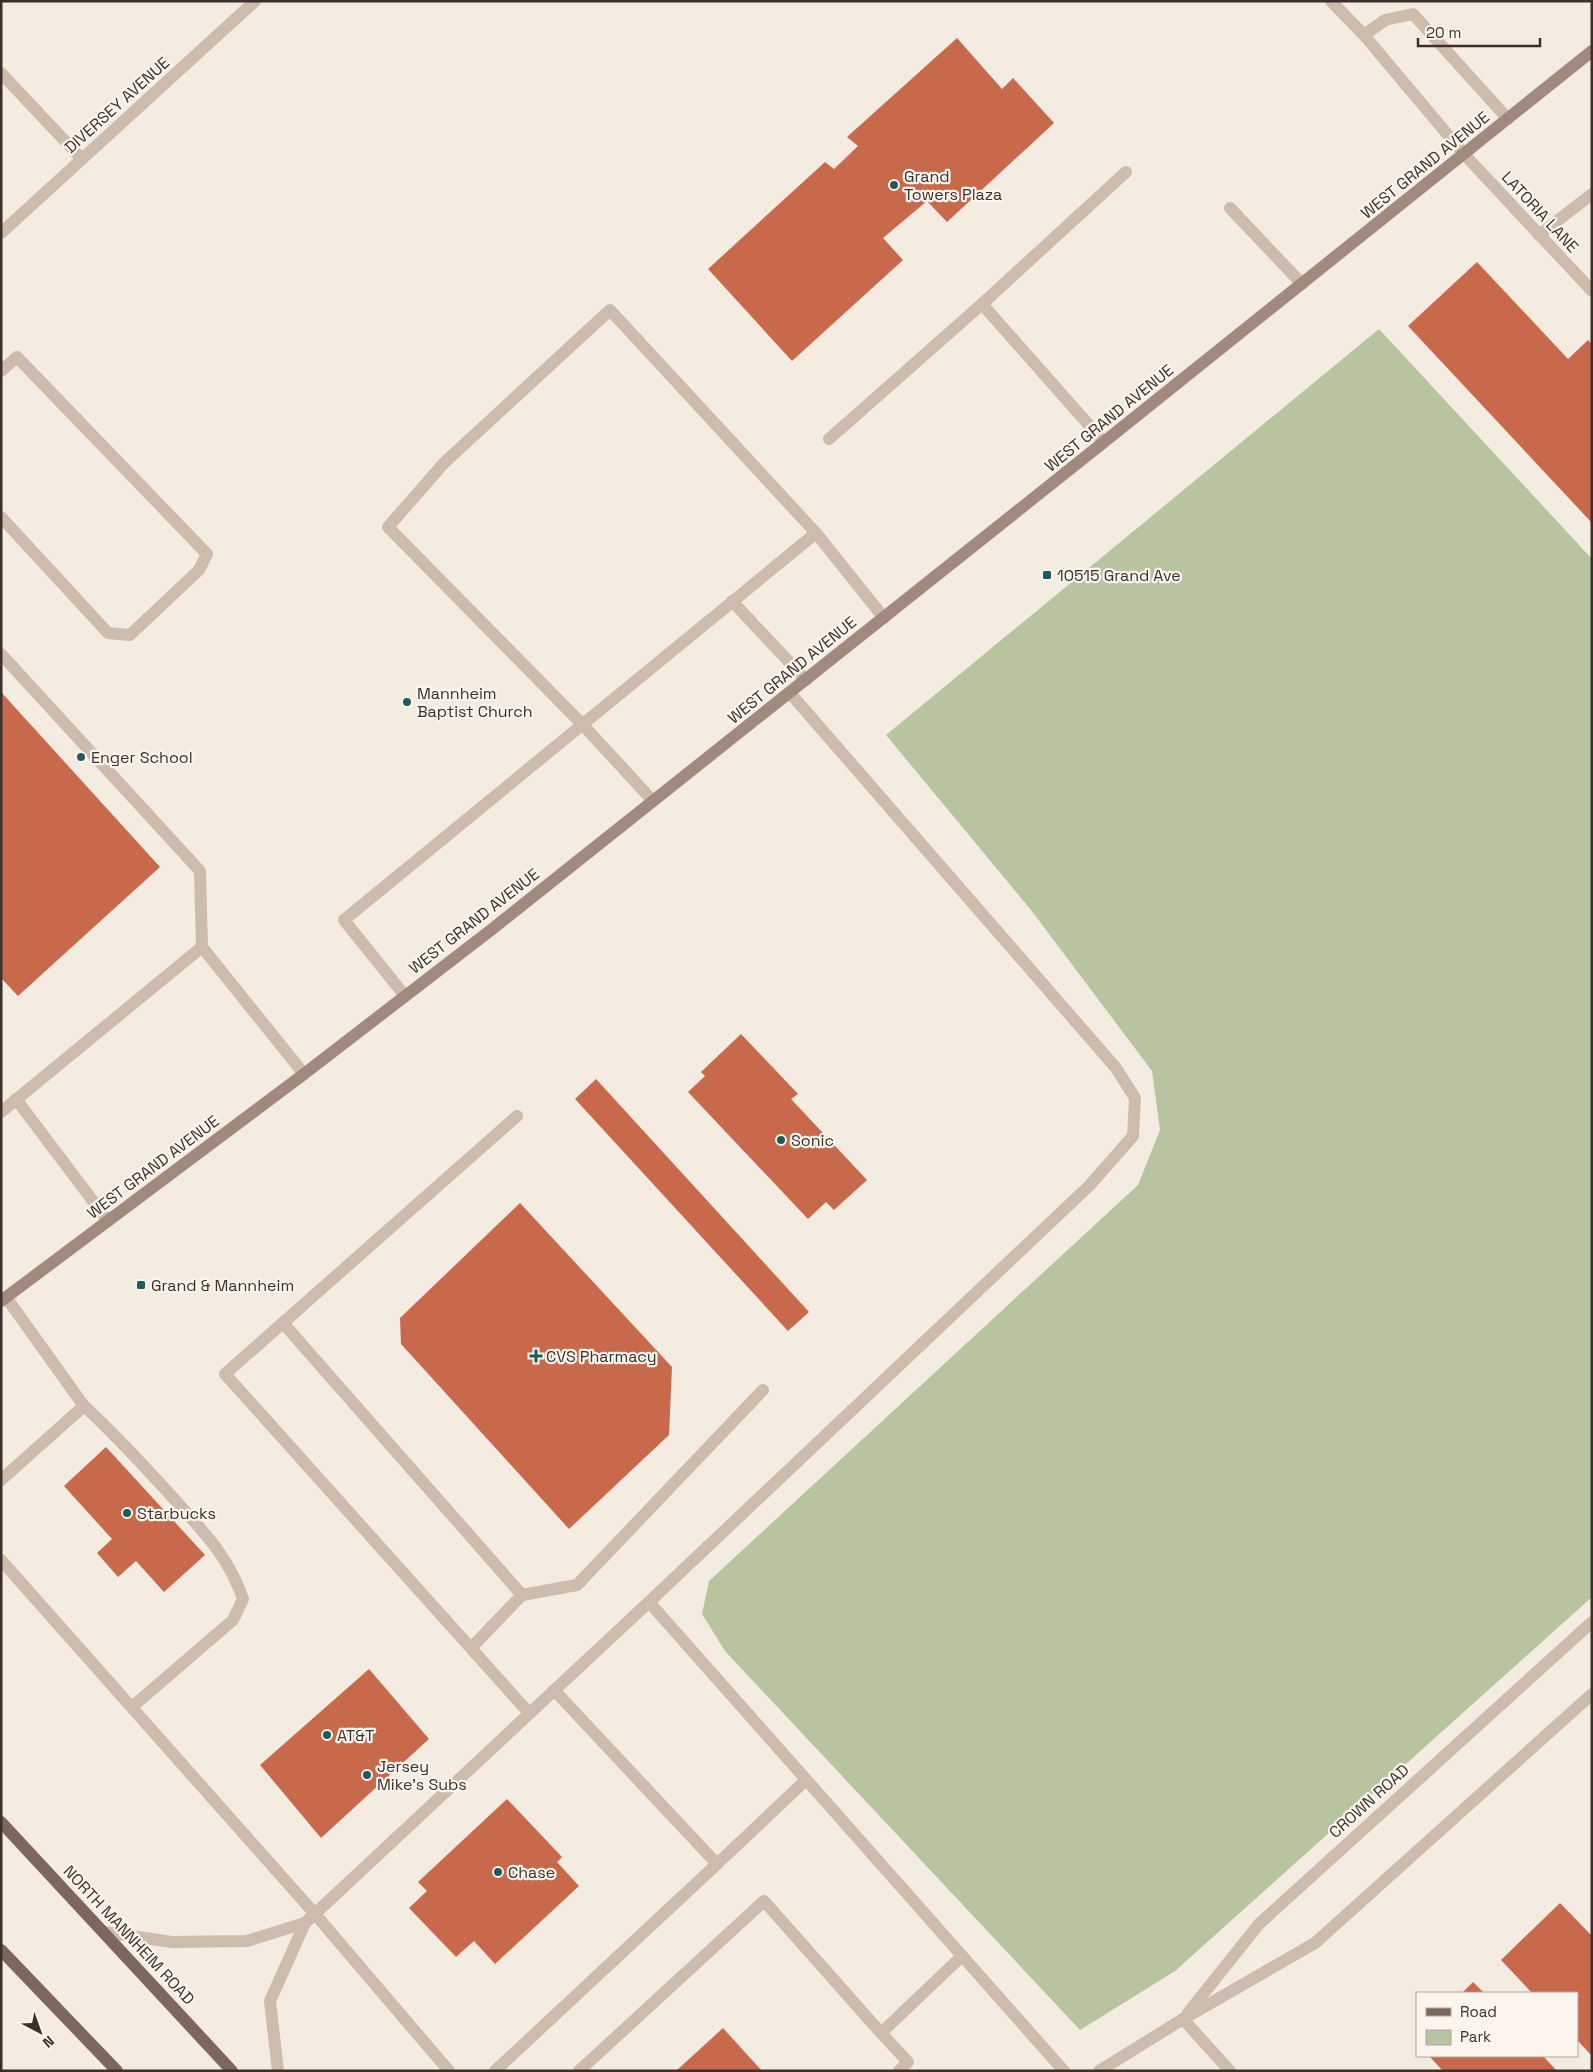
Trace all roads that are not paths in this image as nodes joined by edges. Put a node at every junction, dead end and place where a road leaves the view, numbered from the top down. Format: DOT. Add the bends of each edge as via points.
graph roads {
  1 [pos="255,1"];
  2 [pos="1331,1"];
  3 [pos="1364,35"];
  4 [pos="1592,51"];
  5 [pos="1,73"];
  6 [pos="1508,119"];
  7 [pos="1464,154"];
  8 [pos="82,159"];
  9 [pos="1126,172"];
  10 [pos="1592,194"];
  11 [pos="1230,208"];
  12 [pos="1,232"];
  13 [pos="1539,234"];
  14 [pos="1302,284"];
  15 [pos="1592,291"];
  16 [pos="982,304"];
  17 [pos="1,371"];
  18 [pos="829,439"];
  19 [pos="1104,442"];
  20 [pos="1,517"];
  21 [pos="816,534"];
  22 [pos="732,601"];
  23 [pos="884,618"];
  24 [pos="1,654"];
  25 [pos="806,680"];
  26 [pos="790,693"];
  27 [pos="582,724"];
  28 [pos="653,801"];
  29 [pos="202,947"];
  30 [pos="405,996"];
  31 [pos="304,1074"];
  32 [pos="16,1100"];
  33 [pos="1,1112"];
  34 [pos="517,1116"];
  35 [pos="108,1221"];
  36 [pos="4,1299"];
  37 [pos="283,1323"];
  38 [pos="763,1390"];
  39 [pos="84,1406"];
  40 [pos="1,1480"];
  41 [pos="1,1560"];
  42 [pos="522,1595"];
  43 [pos="649,1602"];
  44 [pos="1592,1622"];
  45 [pos="471,1648"];
  46 [pos="554,1690"];
  47 [pos="1592,1694"];
  48 [pos="132,1707"];
  49 [pos="529,1713"];
  50 [pos="806,1780"];
  51 [pos="1,1822"];
  52 [pos="717,1864"];
  53 [pos="315,1914"];
  54 [pos="304,1922"];
  55 [pos="104,1932"];
  56 [pos="1,1950"];
  57 [pos="962,1956"];
  58 [pos="1183,2018"];
  59 [pos="881,2033"];
  60 [pos="904,2067"];
  61 [pos="117,2071"];
  62 [pos="232,2071"];
  63 [pos="278,2071"];
  64 [pos="449,2071"];
  65 [pos="495,2071"];
  66 [pos="578,2071"];
  67 [pos="1064,2071"];
  68 [pos="1100,2071"];
  69 [pos="1230,2071"];
  1 -- 8 [label="street, DIVERSEY AVENUE"];
  2 -- 3 [label="street, LATORIA LANE"];
  3 -- 6 [label="street" via="1385,20 1413,14"];
  3 -- 7 [label="street, LATORIA LANE"];
  4 -- 6 [label="main road, WEST GRAND AVENUE"];
  5 -- 8 [label="street"];
  6 -- 7 [label="main road, WEST GRAND AVENUE"];
  7 -- 13 [label="street, LATORIA LANE"];
  7 -- 14 [label="main road, WEST GRAND AVENUE"];
  8 -- 12 [label="street, DIVERSEY AVENUE"];
  9 -- 16 [label="street"];
  10 -- 13 [label="street"];
  11 -- 14 [label="street"];
  13 -- 15 [label="street, LATORIA LANE"];
  14 -- 19 [label="main road, WEST GRAND AVENUE"];
  16 -- 18 [label="street"];
  16 -- 19 [label="street"];
  17 -- 20 [label="street" via="17,357 207,554 199,570 130,635 108,633"];
  19 -- 23 [label="main road, WEST GRAND AVENUE"];
  21 -- 22 [label="street"];
  21 -- 23 [label="street"];
  21 -- 27 [label="street" via="610,310 444,463 388,527"];
  22 -- 25 [label="street"];
  22 -- 27 [label="street"];
  23 -- 25 [label="main road, WEST GRAND AVENUE"];
  24 -- 29 [label="street" via="200,871"];
  25 -- 26 [label="main road, WEST GRAND AVENUE"];
  26 -- 28 [label="main road, WEST GRAND AVENUE"];
  26 -- 43 [label="street" via="1116,1068 1135,1098 1133,1136 1090,1185"];
  27 -- 28 [label="street"];
  27 -- 30 [label="street" via="344,920"];
  28 -- 30 [label="main road, WEST GRAND AVENUE"];
  29 -- 31 [label="street"];
  29 -- 32 [label="street"];
  30 -- 31 [label="main road, WEST GRAND AVENUE"];
  31 -- 35 [label="main road, WEST GRAND AVENUE"];
  32 -- 33 [label="street"];
  32 -- 35 [label="street"];
  34 -- 37 [label="street"];
  35 -- 36 [label="main road, WEST GRAND AVENUE"];
  36 -- 39 [label="street"];
  37 -- 42 [label="street"];
  37 -- 45 [label="street" via="226,1374"];
  38 -- 42 [label="street" via="577,1585"];
  39 -- 40 [label="street"];
  39 -- 48 [label="street" via="112,1431 218,1548 235,1576 243,1600 233,1620"];
  41 -- 48 [label="street"];
  42 -- 45 [label="street"];
  43 -- 46 [label="street"];
  43 -- 50 [label="street"];
  44 -- 58 [label="street, CROWN ROAD" via="1259,1924"];
  45 -- 49 [label="street"];
  46 -- 49 [label="street"];
  46 -- 52 [label="street"];
  47 -- 58 [label="street, CROWN ROAD" via="1316,1943"];
  48 -- 53 [label="street"];
  49 -- 53 [label="street"];
  50 -- 52 [label="street"];
  50 -- 57 [label="street"];
  51 -- 55 [label="main road, NORTH MANNHEIM ROAD"];
  52 -- 65 [label="street"];
  53 -- 54 [label="street"];
  53 -- 64 [label="street"];
  54 -- 55 [label="street" via="247,1941 172,1942"];
  54 -- 63 [label="street" via="270,2001"];
  55 -- 62 [label="main road, NORTH MANNHEIM ROAD"];
  56 -- 61 [label="main road"];
  57 -- 59 [label="street"];
  57 -- 67 [label="street"];
  58 -- 68 [label="street, CROWN ROAD"];
  58 -- 69 [label="street"];
  59 -- 60 [label="street"];
  59 -- 66 [label="street" via="764,1901"];
}
